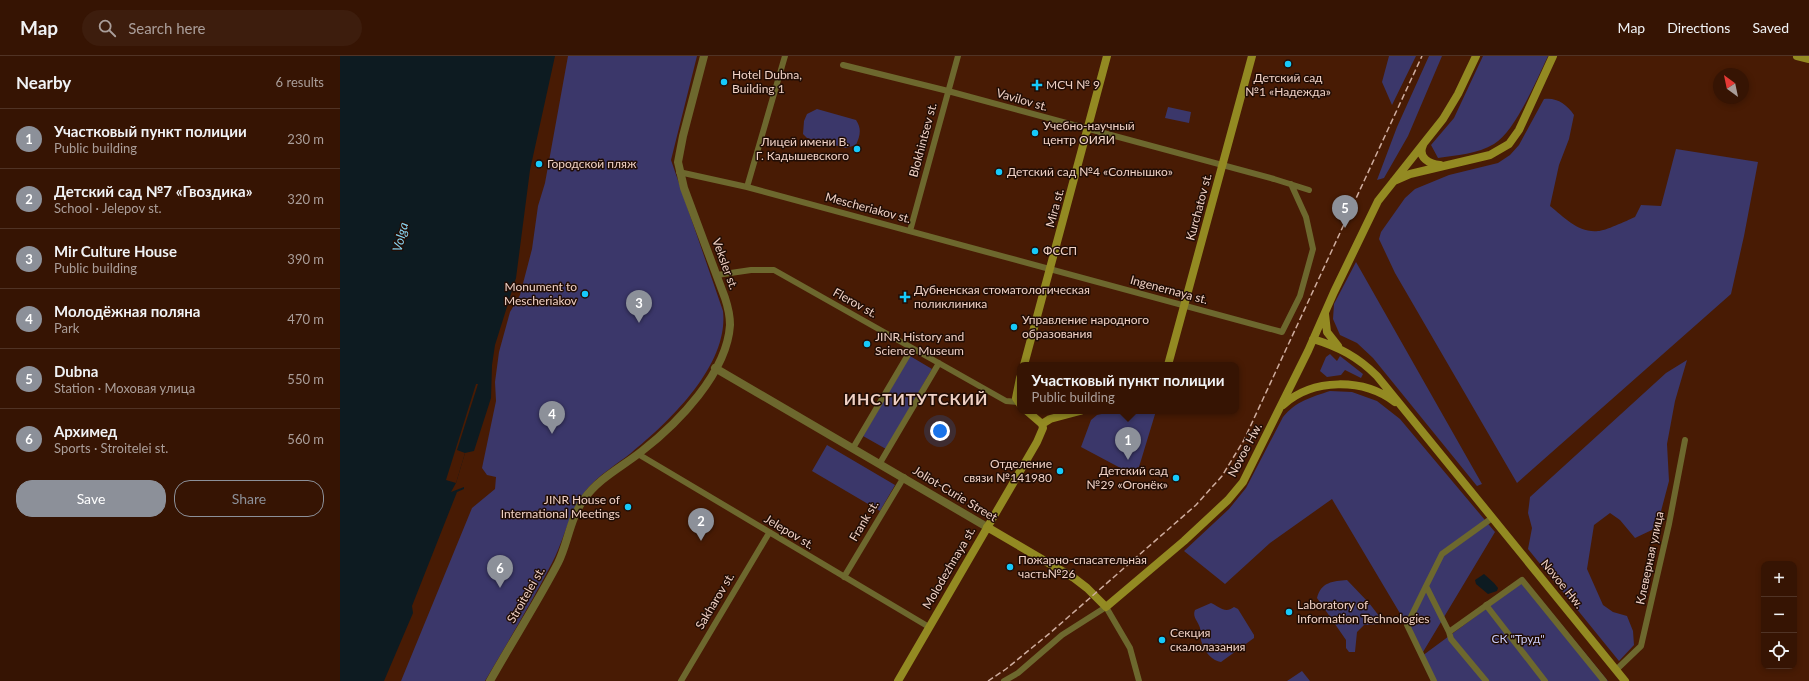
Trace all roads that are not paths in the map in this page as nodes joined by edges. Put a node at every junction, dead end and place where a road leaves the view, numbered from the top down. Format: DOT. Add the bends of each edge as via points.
graph roads {
  1 [pos="704,56"];
  2 [pos="785,56"];
  3 [pos="958,56"];
  4 [pos="1107,56"];
  5 [pos="1252,56"];
  6 [pos="1476,56"];
  7 [pos="1553,56"];
  8 [pos="1797,56"];
  9 [pos="1809,59"];
  10 [pos="843,65"];
  11 [pos="948,91"];
  12 [pos="1088,130"];
  13 [pos="1424,143"];
  14 [pos="1451,164"];
  15 [pos="1223,165"];
  16 [pos="679,172"];
  17 [pos="1291,184"];
  18 [pos="1390,184"];
  19 [pos="747,187"];
  20 [pos="1309,190"];
  21 [pos="910,231"];
  22 [pos="1051,269"];
  23 [pos="717,275"];
  24 [pos="1185,305"];
  25 [pos="1325,311"];
  26 [pos="1313,339"];
  27 [pos="1338,347"];
  28 [pos="912,348"];
  29 [pos="1025,362"];
  30 [pos="1169,362"];
  31 [pos="939,363"];
  32 [pos="715,368"];
  33 [pos="1377,376"];
  34 [pos="1292,384"];
  35 [pos="1369,388"];
  36 [pos="1307,392"];
  37 [pos="1017,403"];
  38 [pos="1280,409"];
  39 [pos="1404,410"];
  40 [pos="1030,414"];
  41 [pos="1069,414"];
  42 [pos="1042,424"];
  43 [pos="1685,440"];
  44 [pos="853,448"];
  45 [pos="638,454"];
  46 [pos="880,463"];
  47 [pos="904,478"];
  48 [pos="1492,518"];
  49 [pos="987,527"];
  50 [pos="769,533"];
  51 [pos="844,577"];
  52 [pos="1426,586"];
  53 [pos="1486,605"];
  54 [pos="1106,607"];
  55 [pos="929,627"];
  56 [pos="1449,632"];
  57 [pos="1616,670"];
  58 [pos="490,681"];
  59 [pos="681,681"];
  60 [pos="898,681"];
  61 [pos="1004,681"];
  62 [pos="1139,681"];
  63 [pos="1434,681"];
  64 [pos="1486,681"];
  65 [pos="1545,681"];
  66 [pos="1604,681"];
  67 [pos="1625,681"];
  1 -- 16 [label="street, Veksler st." via="680,148"];
  2 -- 19 [label="street"];
  3 -- 11 [label="street, Blokhintsev st."];
  4 -- 12 [label="main road, Mira st."];
  5 -- 15 [label="main road, Kurchatov st."];
  6 -- 13 [label="main road" via="1458,94"];
  7 -- 14 [label="main road" via="1520,130 1509,144 1490,155"];
  8 -- 9 [label="main road"];
  10 -- 11 [label="street, Vavilov st."];
  11 -- 12 [label="street, Vavilov st."];
  11 -- 21 [label="street, Blokhintsev st."];
  12 -- 15 [label="street, Vavilov st."];
  12 -- 22 [label="main road, Mira st."];
  13 -- 14 [label="main road" via="1422,154 1428,162 1439,165"];
  13 -- 18 [label="main road"];
  14 -- 18 [label="main road" via="1410,174"];
  15 -- 17 [label="street, Vavilov st."];
  15 -- 24 [label="main road, Kurchatov st."];
  16 -- 19 [label="street, Mescheriakov st."];
  16 -- 23 [label="street, Veksler st."];
  17 -- 20 [label="street, Vavilov st."];
  17 -- 24 [label="street, Ingenernaya st." via="1306,217 1313,249 1300,296 1282,332"];
  18 -- 25 [label="main road" via="1378,201"];
  19 -- 21 [label="street, Mescheriakov st."];
  21 -- 22 [label="street, Mescheriakov st."];
  22 -- 24 [label="street, Ingenernaya st."];
  22 -- 29 [label="main road, Mira st."];
  23 -- 28 [label="street, Flerov st." via="751,270 774,270"];
  23 -- 32 [label="street, Veksler st." via="726,298 730,325 728,338"];
  24 -- 30 [label="main road, Kurchatov st."];
  25 -- 26 [label="main road"];
  25 -- 27 [label="main road, Novoe Hw." via="1327,332"];
  26 -- 27 [label="main road, Novoe Hw."];
  26 -- 34 [label="main road"];
  27 -- 33 [label="main road, Novoe Hw." via="1357,357"];
  28 -- 31 [label="street, Flerov st."];
  28 -- 44 [label="street"];
  31 -- 37 [label="street, Flerov st." via="1006,401"];
  31 -- 46 [label="street"];
  32 -- 44 [label="street, Joliot-Curie Street"];
  32 -- 45 [label="street, Veksler st." via="695,399 677,420"];
  33 -- 35 [label="main road" via="1378,383"];
  33 -- 39 [label="main road, Novoe Hw."];
  34 -- 36 [label="main road" via="1299,391"];
  34 -- 38 [label="main road"];
  35 -- 36 [label="main road, Novoe Hw." via="1340,384"];
  35 -- 39 [label="main road, Novoe Hw." via="1391,399"];
  36 -- 38 [label="main road, Novoe Hw." via="1292,399"];
  38 -- 54 [label="main road, Novoe Hw." via="1248,473 1228,500"];
  39 -- 48 [label="main road, Novoe Hw."];
  40 -- 42 [label="main road"];
  41 -- 42 [label="main road"];
  42 -- 49 [label="main road, Molodezhnaya st." via="1043,428 1037,442"];
  43 -- 57 [label="street, Клеверная улица" via="1642,646"];
  44 -- 46 [label="street, Joliot-Curie Street"];
  45 -- 50 [label="street, Jelepov st."];
  45 -- 58 [label="street, Stroitelei st." via="603,479 583,500 559,562"];
  46 -- 47 [label="street, Joliot-Curie Street"];
  47 -- 49 [label="street, Joliot-Curie Street"];
  47 -- 51 [label="street, Frank st."];
  48 -- 52 [label="street" via="1442,554"];
  48 -- 57 [label="main road, Novoe Hw."];
  49 -- 54 [label="main road, Joliot-Curie Street" via="1074,578"];
  49 -- 55 [label="main road, Molodezhnaya st."];
  50 -- 51 [label="street, Jelepov st."];
  50 -- 59 [label="street, Sakharov st."];
  51 -- 55 [label="street, Jelepov st."];
  52 -- 56 [label="street"];
  52 -- 63 [label="street" via="1407,625"];
  53 -- 56 [label="street"];
  53 -- 65 [label="street"];
  53 -- 66 [label="street" via="1522,580"];
  54 -- 61 [label="street" via="1062,636 1018,673"];
  54 -- 62 [label="street, Joliot-Curie Street" via="1130,648"];
  55 -- 60 [label="main road, Molodezhnaya st."];
  56 -- 64 [label="street" via="1451,639"];
  57 -- 67 [label="main road, Novoe Hw."];
}
